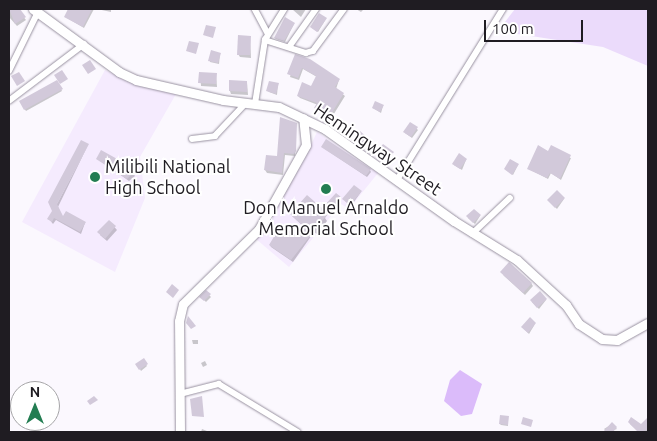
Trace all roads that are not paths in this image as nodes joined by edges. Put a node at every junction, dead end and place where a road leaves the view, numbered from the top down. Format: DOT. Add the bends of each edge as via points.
graph roads {
  1 [pos="255,9"];
  2 [pos="316,9"];
  3 [pos="344,9"];
  4 [pos="503,9"];
  5 [pos="36,10"];
  6 [pos="282,10"];
  7 [pos="268,33"];
  8 [pos="265,40"];
  9 [pos="84,44"];
  10 [pos="290,47"];
  11 [pos="9,71"];
  12 [pos="9,101"];
  13 [pos="251,104"];
  14 [pos="303,118"];
  15 [pos="192,139"];
  16 [pos="397,180"];
  17 [pos="510,198"];
  18 [pos="472,234"];
  19 [pos="648,323"];
  20 [pos="180,394"];
  21 [pos="180,432"];
  22 [pos="298,432"];
  1 -- 7 [label="street"];
  2 -- 10 [label="street"];
  3 -- 10 [label="street" via="313,52"];
  4 -- 16 [label="street"];
  5 -- 9 [label="main road, Hemingway Street"];
  5 -- 11 [label="street"];
  6 -- 7 [label="street"];
  7 -- 8 [label="street"];
  8 -- 10 [label="street"];
  8 -- 13 [label="street"];
  9 -- 12 [label="street"];
  9 -- 13 [label="main road, Hemingway Street" via="120,72 136,80"];
  13 -- 14 [label="main road, Hemingway Street" via="279,107"];
  13 -- 15 [label="street" via="215,136"];
  14 -- 16 [label="main road, Hemingway Street" via="325,129"];
  14 -- 20 [label="main road" via="306,145 259,229 183,304 179,321"];
  16 -- 18 [label="main road, Hemingway Street"];
  17 -- 18 [label="street"];
  18 -- 19 [label="main road, Hemingway Street" via="517,260 566,305 579,324 602,340 617,340"];
  20 -- 21 [label="main road"];
  20 -- 22 [label="street" via="219,384"];
}
